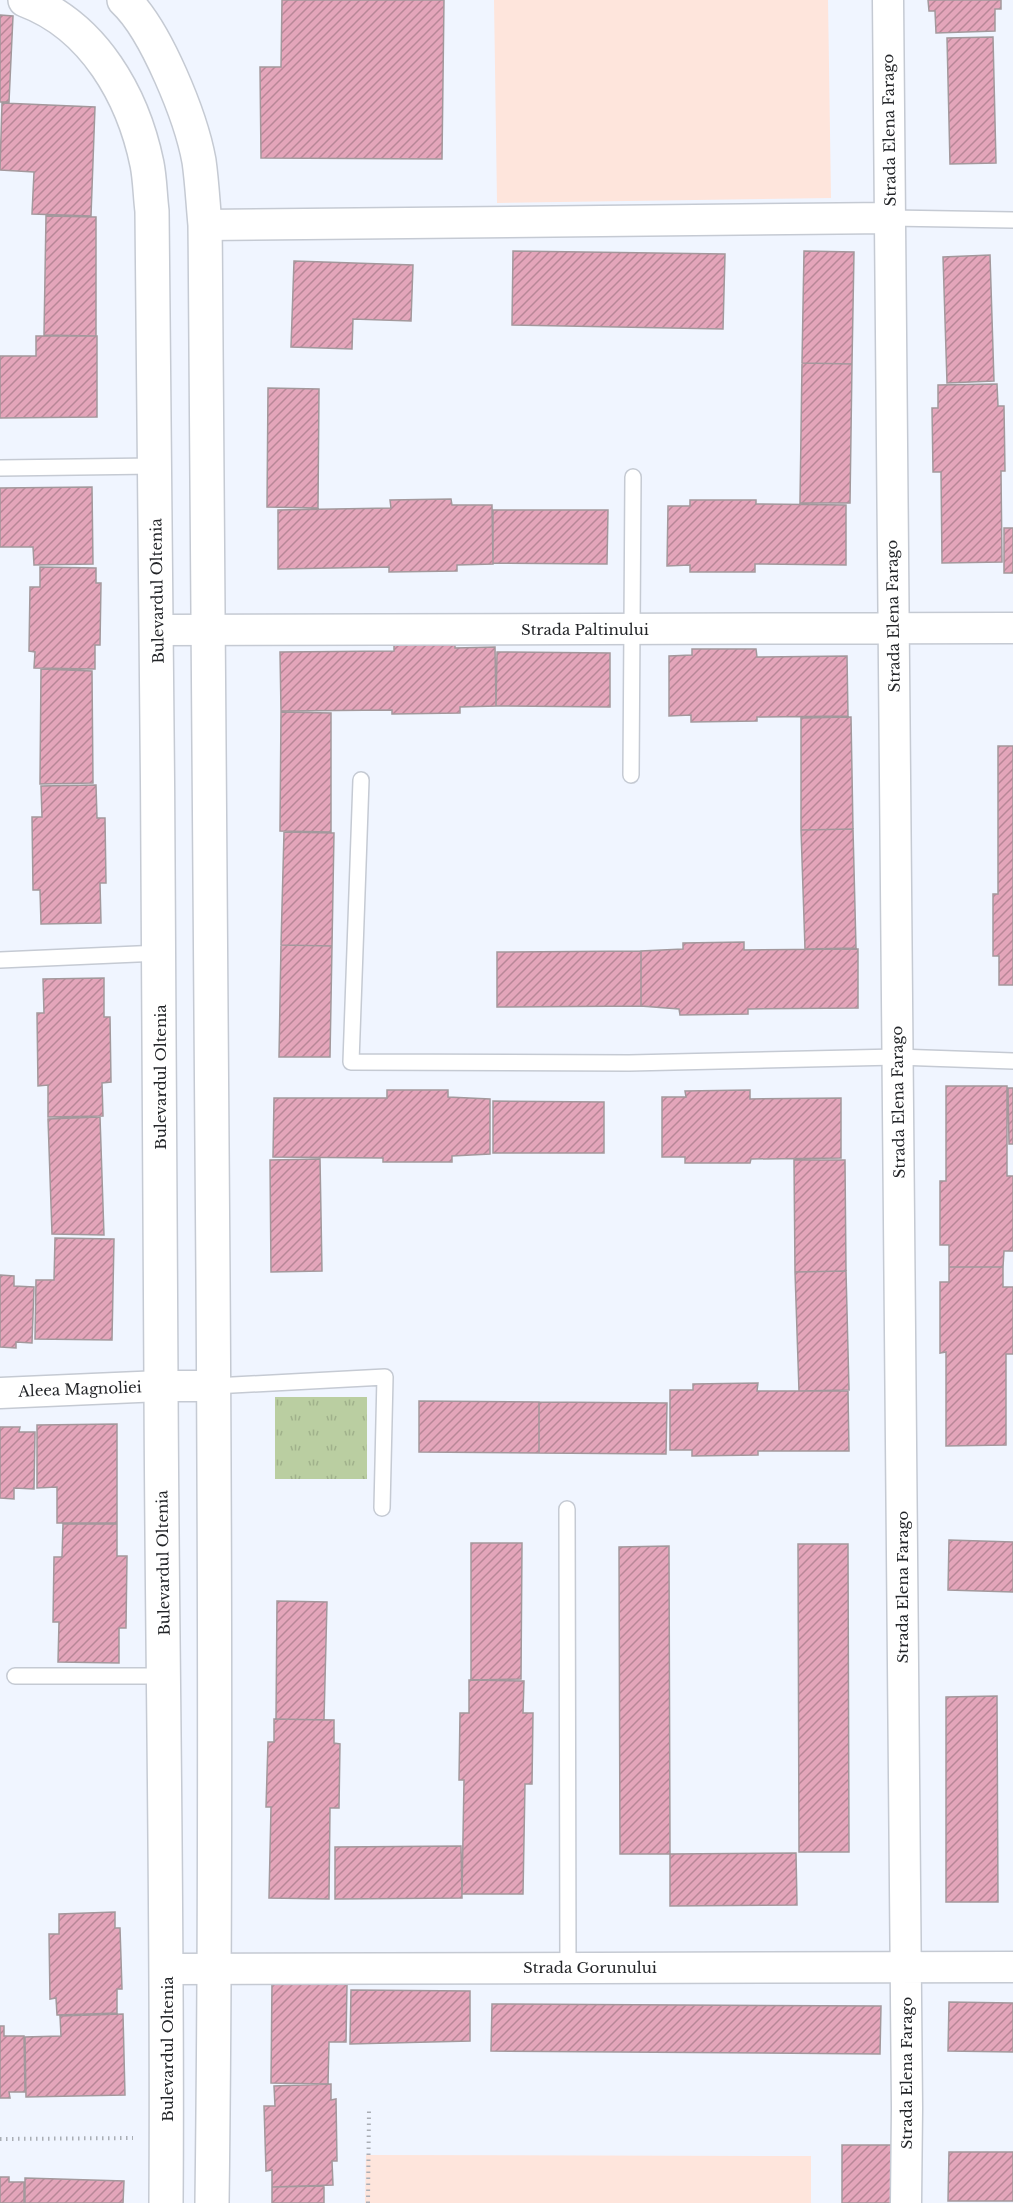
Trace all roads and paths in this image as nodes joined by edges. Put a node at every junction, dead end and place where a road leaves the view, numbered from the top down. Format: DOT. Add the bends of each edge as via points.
graph roads {
  1 [pos="25,0"];
  2 [pos="124,0"];
  3 [pos="888,0"];
  4 [pos="164,59"];
  5 [pos="117,81"];
  6 [pos="890,218"];
  7 [pos="1013,220"];
  8 [pos="205,225"];
  9 [pos="155,466"];
  10 [pos="0,468"];
  11 [pos="633,477"];
  12 [pos="894,626"];
  13 [pos="1013,627"];
  14 [pos="210,629"];
  15 [pos="631,629"];
  16 [pos="158,630"];
  17 [pos="631,775"];
  18 [pos="361,780"];
  19 [pos="160,953"];
  20 [pos="0,960"];
  21 [pos="897,1057"];
  22 [pos="1013,1061"];
  23 [pos="161,1386"];
  24 [pos="214,1386"];
  25 [pos="0,1392"];
  26 [pos="382,1508"];
  27 [pos="567,1509"];
  28 [pos="15,1676"];
  29 [pos="165,1677"];
  30 [pos="906,1966"];
  31 [pos="568,1967"];
  32 [pos="1013,1967"];
  33 [pos="215,1968"];
  34 [pos="167,1969"];
  35 [pos="369,2110"];
  36 [pos="166,2138"];
  37 [pos="0,2139"];
  38 [pos="166,2203"];
  39 [pos="212,2203"];
  40 [pos="368,2203"];
  41 [pos="906,2203"];
  1 -- 5 [label="street, Bulevardul Oltenia" via="66,23 98,53"];
  2 -- 4 [label="street" via="134,9"];
  3 -- 6 [label="street, Strada Elena Farago"];
  4 -- 5 [label="street"];
  4 -- 8 [label="street" via="198,160"];
  5 -- 9 [label="street, Bulevardul Oltenia" via="136,122 148,166"];
  6 -- 7 [label="lane"];
  6 -- 8 [label="street"];
  6 -- 12 [label="street, Strada Elena Farago"];
  8 -- 14 [label="street"];
  9 -- 10 [label="lane"];
  9 -- 16 [label="street, Bulevardul Oltenia"];
  11 -- 15 [label="lane"];
  12 -- 13 [label="street, Strada Paltinului"];
  12 -- 15 [label="street, Strada Paltinului"];
  12 -- 21 [label="street, Strada Elena Farago"];
  14 -- 15 [label="street, Strada Paltinului"];
  14 -- 16 [label="street, Strada Paltinului"];
  14 -- 24 [label="street"];
  15 -- 17 [label="lane"];
  16 -- 19 [label="street, Bulevardul Oltenia"];
  18 -- 21 [label="lane" via="351,1062 629,1064"];
  19 -- 20 [label="lane"];
  19 -- 23 [label="street, Bulevardul Oltenia"];
  21 -- 22 [label="lane"];
  21 -- 30 [label="street, Strada Elena Farago"];
  23 -- 24 [label="street, Aleea Magnoliei"];
  23 -- 25 [label="street, Aleea Magnoliei"];
  23 -- 29 [label="street, Bulevardul Oltenia"];
  24 -- 26 [label="lane" via="385,1377"];
  24 -- 33 [label="street"];
  27 -- 31 [label="lane"];
  28 -- 29 [label="lane"];
  29 -- 34 [label="street, Bulevardul Oltenia"];
  30 -- 31 [label="street, Strada Gorunului"];
  30 -- 32 [label="street, Strada Gorunului"];
  30 -- 41 [label="street, Strada Elena Farago"];
  31 -- 33 [label="street, Strada Gorunului"];
  33 -- 34 [label="street, Strada Gorunului"];
  33 -- 39 [label="street"];
  34 -- 36 [label="street, Bulevardul Oltenia"];
  35 -- 40 [label="path"];
  36 -- 37 [label="path"];
  36 -- 38 [label="street, Bulevardul Oltenia"];
}
